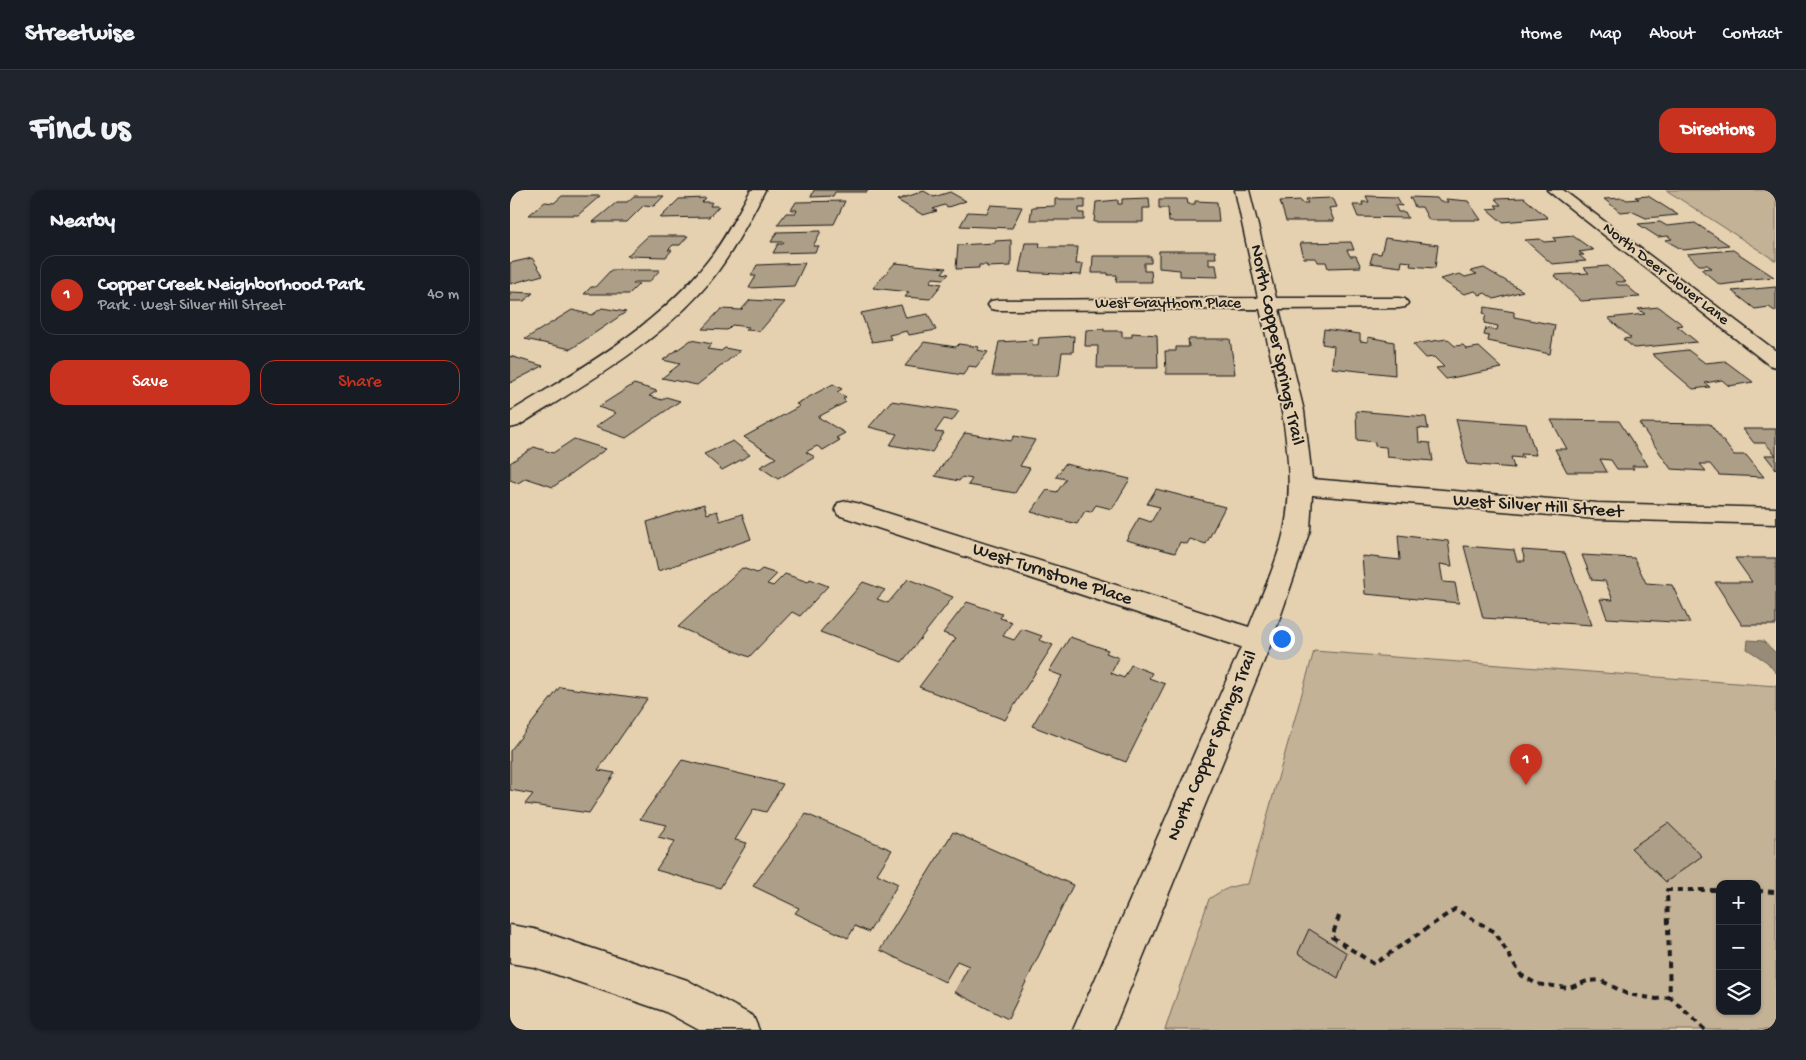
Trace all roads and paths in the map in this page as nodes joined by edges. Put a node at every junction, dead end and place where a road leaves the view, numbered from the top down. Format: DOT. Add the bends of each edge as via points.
graph roads {
  1 [pos="758,190"];
  2 [pos="1242,190"];
  3 [pos="1554,190"];
  4 [pos="1267,304"];
  5 [pos="1399,304"];
  6 [pos="997,306"];
  7 [pos="1776,361"];
  8 [pos="510,421"];
  9 [pos="1301,486"];
  10 [pos="847,509"];
  11 [pos="1776,516"];
  12 [pos="1258,641"];
  13 [pos="1716,890"];
  14 [pos="1761,891"];
  15 [pos="1776,892"];
  16 [pos="1339,916"];
  17 [pos="510,944"];
  18 [pos="1670,996"];
  19 [pos="739,1030"];
  20 [pos="1094,1030"];
  21 [pos="1706,1030"];
  1 -- 8 [label="street" via="714,266 674,308 614,356"];
  2 -- 4 [label="street, North Copper Springs Trail"];
  3 -- 7 [label="street, North Deer Clover Lane"];
  4 -- 5 [label="street, West Graythorn Place"];
  4 -- 6 [label="street, West Graythorn Place"];
  4 -- 9 [label="street, North Copper Springs Trail" via="1293,412"];
  9 -- 11 [label="street, West Silver Hill Street" via="1508,506 1637,514"];
  9 -- 12 [label="street, North Copper Springs Trail" via="1297,530"];
  10 -- 12 [label="street, West Turnstone Place"];
  12 -- 20 [label="street, North Copper Springs Trail"];
  13 -- 18 [label="path" via="1667,890"];
  14 -- 15 [label="path"];
  16 -- 18 [label="path" via="1332,937 1374,964 1455,909 1495,932 1521,975 1537,984 1569,988 1600,980 1627,994 1657,1000"];
  17 -- 19 [label="street" via="534,948 674,994"];
  18 -- 21 [label="path"];
}
